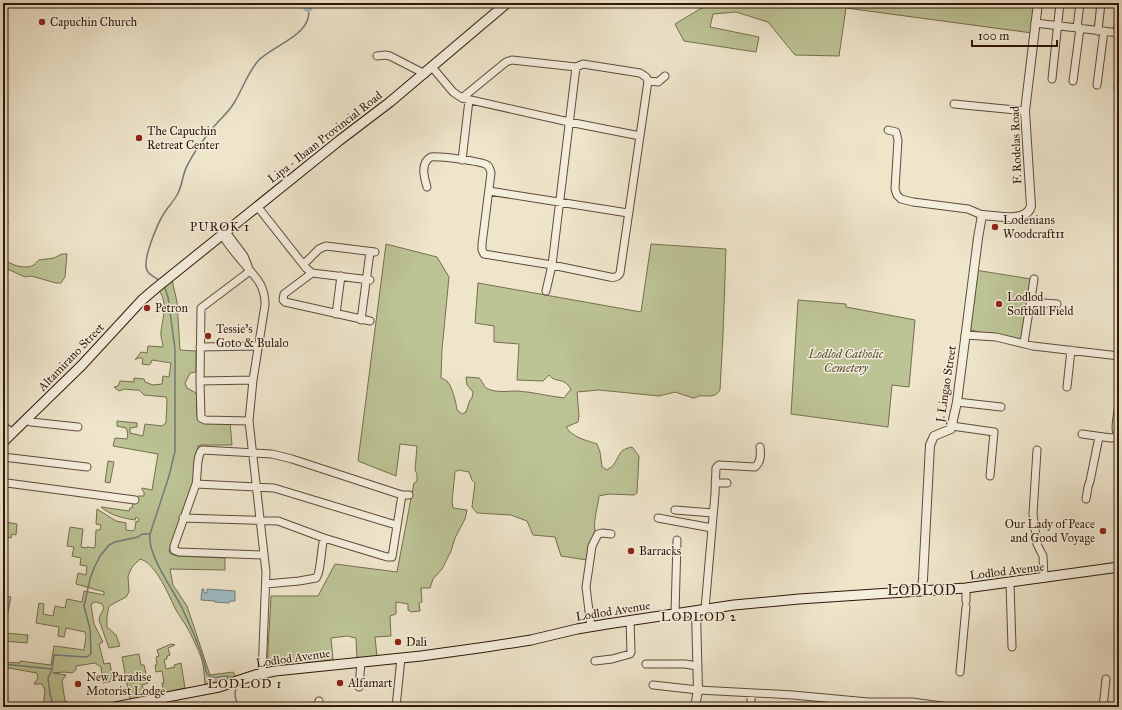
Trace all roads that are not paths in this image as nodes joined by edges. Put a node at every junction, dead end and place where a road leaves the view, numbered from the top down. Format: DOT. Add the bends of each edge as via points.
graph roads {
  1 [pos="507,3"];
  2 [pos="1038,3"];
  3 [pos="1060,3"];
  4 [pos="1080,3"];
  5 [pos="1101,3"];
  6 [pos="1119,19"];
  7 [pos="1035,23"];
  8 [pos="1058,26"];
  9 [pos="1079,28"];
  10 [pos="1101,31"];
  11 [pos="1118,33"];
  12 [pos="377,56"];
  13 [pos="576,67"];
  14 [pos="429,70"];
  15 [pos="665,76"];
  16 [pos="1119,78"];
  17 [pos="1052,79"];
  18 [pos="648,81"];
  19 [pos="1073,82"];
  20 [pos="1097,85"];
  21 [pos="1118,88"];
  22 [pos="465,99"];
  23 [pos="954,104"];
  24 [pos="1025,110"];
  25 [pos="569,122"];
  26 [pos="888,130"];
  27 [pos="640,136"];
  28 [pos="462,160"];
  29 [pos="426,187"];
  30 [pos="489,191"];
  31 [pos="559,203"];
  32 [pos="258,206"];
  33 [pos="628,213"];
  34 [pos="982,215"];
  35 [pos="224,233"];
  36 [pos="304,264"];
  37 [pos="552,265"];
  38 [pos="250,271"];
  39 [pos="312,273"];
  40 [pos="341,276"];
  41 [pos="1034,279"];
  42 [pos="368,280"];
  43 [pos="156,288"];
  44 [pos="546,291"];
  45 [pos="1030,302"];
  46 [pos="1057,304"];
  47 [pos="336,314"];
  48 [pos="362,320"];
  49 [pos="370,322"];
  50 [pos="965,335"];
  51 [pos="1024,343"];
  52 [pos="258,346"];
  53 [pos="200,347"];
  54 [pos="1071,350"];
  55 [pos="1119,356"];
  56 [pos="253,380"];
  57 [pos="200,381"];
  58 [pos="1067,387"];
  59 [pos="957,402"];
  60 [pos="1119,405"];
  61 [pos="1001,407"];
  62 [pos="25,420"];
  63 [pos="249,421"];
  64 [pos="3,426"];
  65 [pos="952,426"];
  66 [pos="78,427"];
  67 [pos="13,433"];
  68 [pos="1082,434"];
  69 [pos="1099,437"];
  70 [pos="1118,438"];
  71 [pos="3,442"];
  72 [pos="760,447"];
  73 [pos="1037,450"];
  74 [pos="252,453"];
  75 [pos="3,457"];
  76 [pos="87,467"];
  77 [pos="990,476"];
  78 [pos="715,483"];
  79 [pos="727,483"];
  80 [pos="3,484"];
  81 [pos="196,484"];
  82 [pos="256,486"];
  83 [pos="1086,499"];
  84 [pos="136,500"];
  85 [pos="675,510"];
  86 [pos="713,513"];
  87 [pos="183,518"];
  88 [pos="658,518"];
  89 [pos="260,520"];
  90 [pos="396,525"];
  91 [pos="712,528"];
  92 [pos="611,534"];
  93 [pos="324,538"];
  94 [pos="677,540"];
  95 [pos="264,555"];
  96 [pos="1119,567"];
  97 [pos="1044,578"];
  98 [pos="1010,582"];
  99 [pos="266,584"];
  100 [pos="966,588"];
  101 [pos="922,590"];
  102 [pos="700,610"];
  103 [pos="675,614"];
  104 [pos="630,620"];
  105 [pos="591,628"];
  106 [pos="1012,647"];
  107 [pos="401,658"];
  108 [pos="595,661"];
  109 [pos="361,662"];
  110 [pos="646,664"];
  111 [pos="697,666"];
  112 [pos="960,672"];
  113 [pos="262,674"];
  114 [pos="1106,679"];
  115 [pos="653,685"];
  116 [pos="359,687"];
  117 [pos="698,690"];
  118 [pos="752,693"];
  119 [pos="151,703"];
  120 [pos="848,704"];
  121 [pos="115,707"];
  122 [pos="396,707"];
  123 [pos="695,707"];
  124 [pos="750,707"];
  125 [pos="950,707"];
  126 [pos="1104,707"];
  1 -- 14 [label="main road, Lipa - Ibaan Provincial Road"];
  2 -- 7 [label="street, F. Rodelas Road"];
  3 -- 8 [label="street"];
  4 -- 9 [label="street"];
  5 -- 10 [label="street"];
  6 -- 11 [label="street"];
  7 -- 8 [label="street"];
  7 -- 24 [label="street, F. Rodelas Road"];
  8 -- 9 [label="street"];
  8 -- 17 [label="street"];
  9 -- 10 [label="street"];
  9 -- 19 [label="street"];
  10 -- 11 [label="street"];
  10 -- 20 [label="street"];
  12 -- 14 [label="street" via="390,56"];
  13 -- 18 [label="street" via="583,64 640,73"];
  13 -- 22 [label="street" via="510,60"];
  13 -- 25 [label="street"];
  14 -- 22 [label="street" via="453,92"];
  14 -- 32 [label="main road, Lipa - Ibaan Provincial Road"];
  15 -- 18 [label="street" via="658,82"];
  16 -- 21 [label="street"];
  18 -- 27 [label="street"];
  22 -- 25 [label="street"];
  22 -- 28 [label="street"];
  23 -- 24 [label="street"];
  24 -- 34 [label="street, F. Rodelas Road" via="1032,199 1030,210 1022,216"];
  25 -- 27 [label="street"];
  25 -- 31 [label="street"];
  26 -- 34 [label="street" via="896,132 898,140 895,189 901,199 968,209"];
  27 -- 33 [label="street"];
  28 -- 29 [label="street" via="434,156 428,158 424,172"];
  28 -- 30 [label="street" via="488,166 491,173"];
  30 -- 31 [label="street"];
  30 -- 37 [label="street" via="482,247 484,254"];
  31 -- 33 [label="street"];
  31 -- 37 [label="street"];
  32 -- 35 [label="main road, Lipa - Ibaan Provincial Road"];
  32 -- 36 [label="street"];
  33 -- 37 [label="street" via="622,270 618,276 610,277"];
  34 -- 50 [label="street, J. Lingao Street"];
  35 -- 38 [label="street" via="244,256"];
  35 -- 43 [label="main road, Lipa - Ibaan Provincial Road"];
  36 -- 39 [label="street"];
  36 -- 42 [label="street" via="319,249 326,246 372,252"];
  37 -- 44 [label="street"];
  38 -- 52 [label="street" via="260,282 265,297"];
  38 -- 53 [label="street" via="201,308"];
  39 -- 40 [label="street"];
  39 -- 47 [label="street" via="284,294 283,300"];
  40 -- 42 [label="street"];
  40 -- 47 [label="street"];
  41 -- 45 [label="street"];
  42 -- 48 [label="street"];
  43 -- 62 [label="main road, Altamirano Street"];
  45 -- 46 [label="street"];
  45 -- 51 [label="street"];
  47 -- 48 [label="street"];
  48 -- 49 [label="street"];
  50 -- 51 [label="street" via="996,337"];
  50 -- 59 [label="street, J. Lingao Street"];
  51 -- 54 [label="street"];
  52 -- 53 [label="street"];
  52 -- 56 [label="street"];
  53 -- 57 [label="street"];
  54 -- 55 [label="street"];
  54 -- 58 [label="street"];
  56 -- 57 [label="street"];
  56 -- 63 [label="street"];
  57 -- 63 [label="street" via="201,418"];
  59 -- 61 [label="street"];
  59 -- 65 [label="street, J. Lingao Street"];
  60 -- 70 [label="street" via="1116,430"];
  62 -- 66 [label="street"];
  62 -- 67 [label="main road, Altamirano Street"];
  63 -- 74 [label="street"];
  64 -- 67 [label="street"];
  65 -- 77 [label="street" via="994,432"];
  65 -- 101 [label="street, J. Lingao Street" via="934,436 930,445"];
  67 -- 71 [label="main road, Altamirano Street"];
  68 -- 69 [label="street"];
  69 -- 70 [label="street"];
  69 -- 83 [label="street"];
  72 -- 78 [label="street" via="761,456 756,468 719,465 715,469"];
  73 -- 97 [label="street" via="1033,514 1037,544 1043,556"];
  74 -- 81 [label="street" via="202,450 199,455"];
  74 -- 82 [label="street"];
  74 -- 90 [label="street" via="292,459 405,495"];
  75 -- 76 [label="street"];
  78 -- 79 [label="street"];
  78 -- 86 [label="street"];
  80 -- 84 [label="street"];
  81 -- 82 [label="street"];
  81 -- 87 [label="street"];
  82 -- 89 [label="street"];
  82 -- 90 [label="street" via="274,488"];
  85 -- 86 [label="street"];
  86 -- 91 [label="street"];
  87 -- 89 [label="street"];
  87 -- 95 [label="street" via="173,548 176,552"];
  88 -- 91 [label="street"];
  89 -- 93 [label="street" via="278,521"];
  89 -- 95 [label="street"];
  90 -- 93 [label="street" via="392,557"];
  91 -- 102 [label="street"];
  92 -- 105 [label="street" via="598,534 592,546 586,593"];
  93 -- 99 [label="street" via="319,574 316,578"];
  94 -- 103 [label="street"];
  95 -- 99 [label="street"];
  96 -- 97 [label="main road, Lodlod Avenue"];
  97 -- 98 [label="main road, Lodlod Avenue"];
  98 -- 100 [label="main road, Lodlod Avenue"];
  98 -- 106 [label="street"];
  99 -- 113 [label="street"];
  100 -- 101 [label="main road, Lodlod Avenue"];
  100 -- 112 [label="street"];
  101 -- 102 [label="main road, Lodlod Avenue" via="792,599"];
  102 -- 103 [label="main road, Lodlod Avenue"];
  102 -- 111 [label="street"];
  103 -- 104 [label="main road, Lodlod Avenue"];
  104 -- 105 [label="main road, Lodlod Avenue"];
  104 -- 108 [label="street" via="630,654"];
  105 -- 107 [label="main road, Lodlod Avenue" via="531,640"];
  107 -- 109 [label="main road, Lodlod Avenue"];
  107 -- 122 [label="street"];
  109 -- 113 [label="main road, Lodlod Avenue"];
  109 -- 116 [label="street"];
  110 -- 111 [label="street"];
  111 -- 117 [label="street"];
  113 -- 119 [label="main road, Lodlod Avenue"];
  114 -- 126 [label="street"];
  115 -- 117 [label="street"];
  117 -- 118 [label="street"];
  117 -- 123 [label="street"];
  118 -- 120 [label="street" via="793,695"];
  118 -- 124 [label="street"];
  119 -- 121 [label="main road, Lodlod Avenue"];
  120 -- 125 [label="street" via="912,702"];
}
